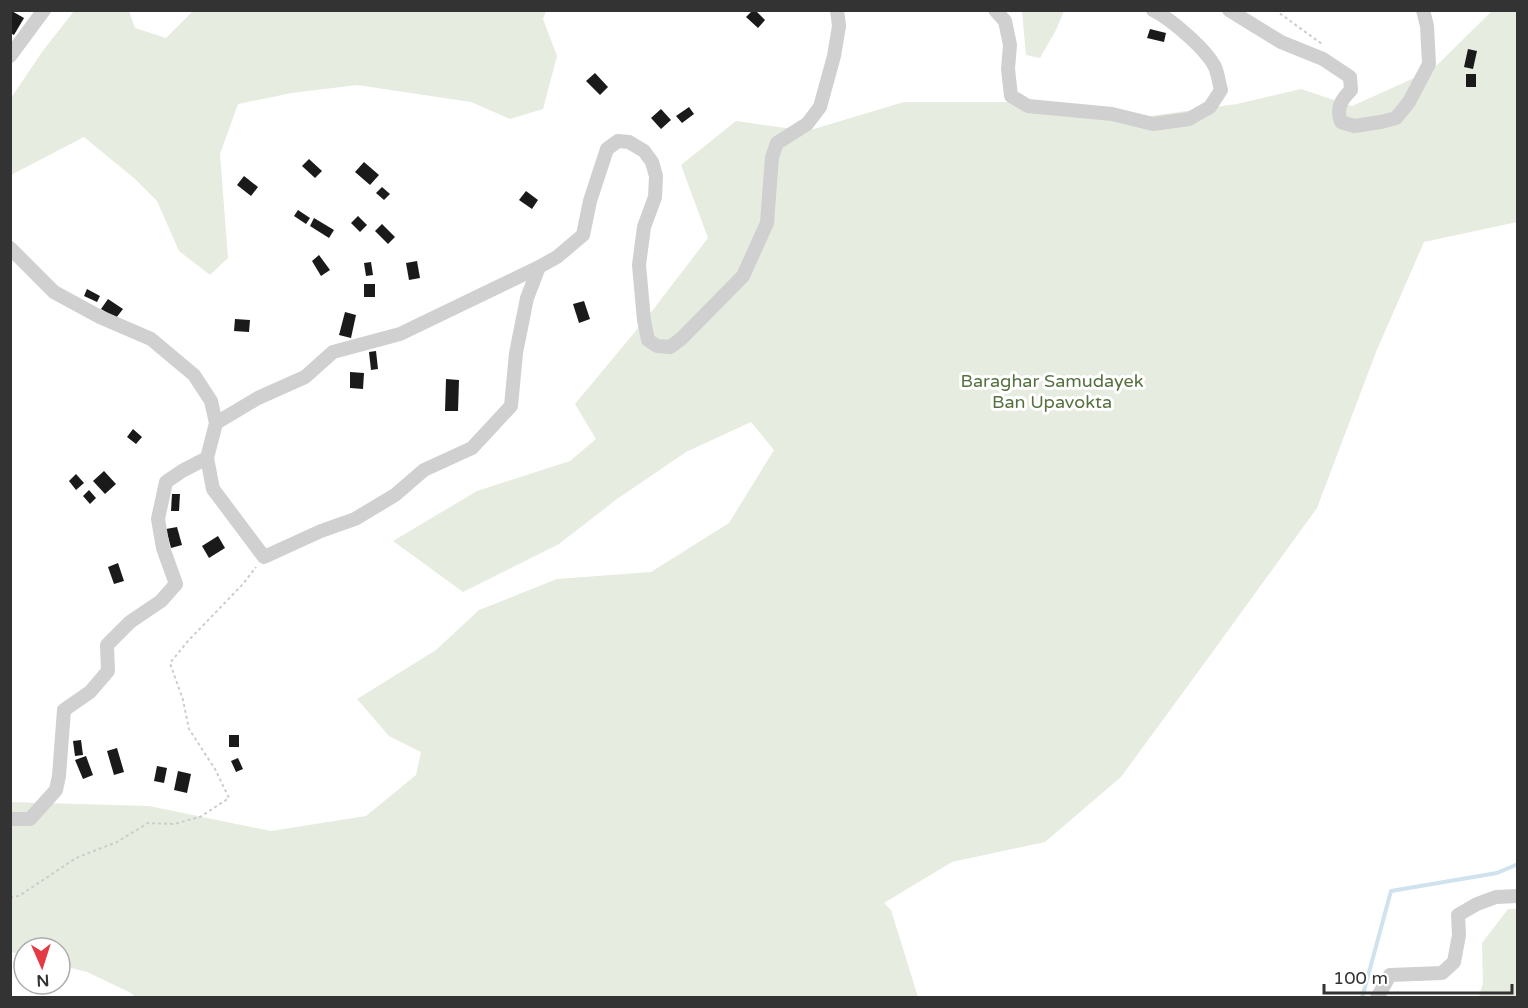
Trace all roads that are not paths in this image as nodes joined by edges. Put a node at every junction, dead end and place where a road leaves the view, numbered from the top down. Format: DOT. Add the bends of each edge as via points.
graph roads {
  1 [pos="44,10"];
  2 [pos="837,10"];
  3 [pos="995,10"];
  4 [pos="1153,10"];
  5 [pos="1228,10"];
  6 [pos="1423,10"];
  7 [pos="10,56"];
  8 [pos="10,248"];
  9 [pos="539,267"];
  10 [pos="216,423"];
  11 [pos="207,458"];
  12 [pos="10,819"];
  13 [pos="1518,896"];
  14 [pos="1377,998"];
  1 -- 7 [label="street"];
  2 -- 9 [label="street" via="839,26 820,107 807,124 777,143 772,157 767,223 743,276 681,339 670,347 648,340 639,265 656,176 644,151 629,142 618,141 607,149 583,236"];
  3 -- 4 [label="street" via="1005,21 1010,45 1011,96 1019,101 1028,106 1112,114 1153,124 1189,119 1210,107 1221,90 1215,67 1199,46"];
  5 -- 6 [label="street" via="1350,77 1351,90 1338,109 1341,122 1354,126 1396,118 1409,102 1429,64"];
  8 -- 10 [label="street" via="54,292 151,339 194,375 211,401"];
  9 -- 10 [label="street" via="400,334 333,352 305,377"];
  9 -- 11 [label="street" via="526,298 511,406 472,448 424,470 395,495 355,519 264,557 213,489"];
  10 -- 11 [label="street"];
  11 -- 12 [label="street" via="166,482 158,519 176,584 107,645 108,671 90,692 64,710 56,790 30,819"];
  13 -- 14 [label="street" via="1496,897 1458,915 1454,962 1442,973 1390,975"];
}
